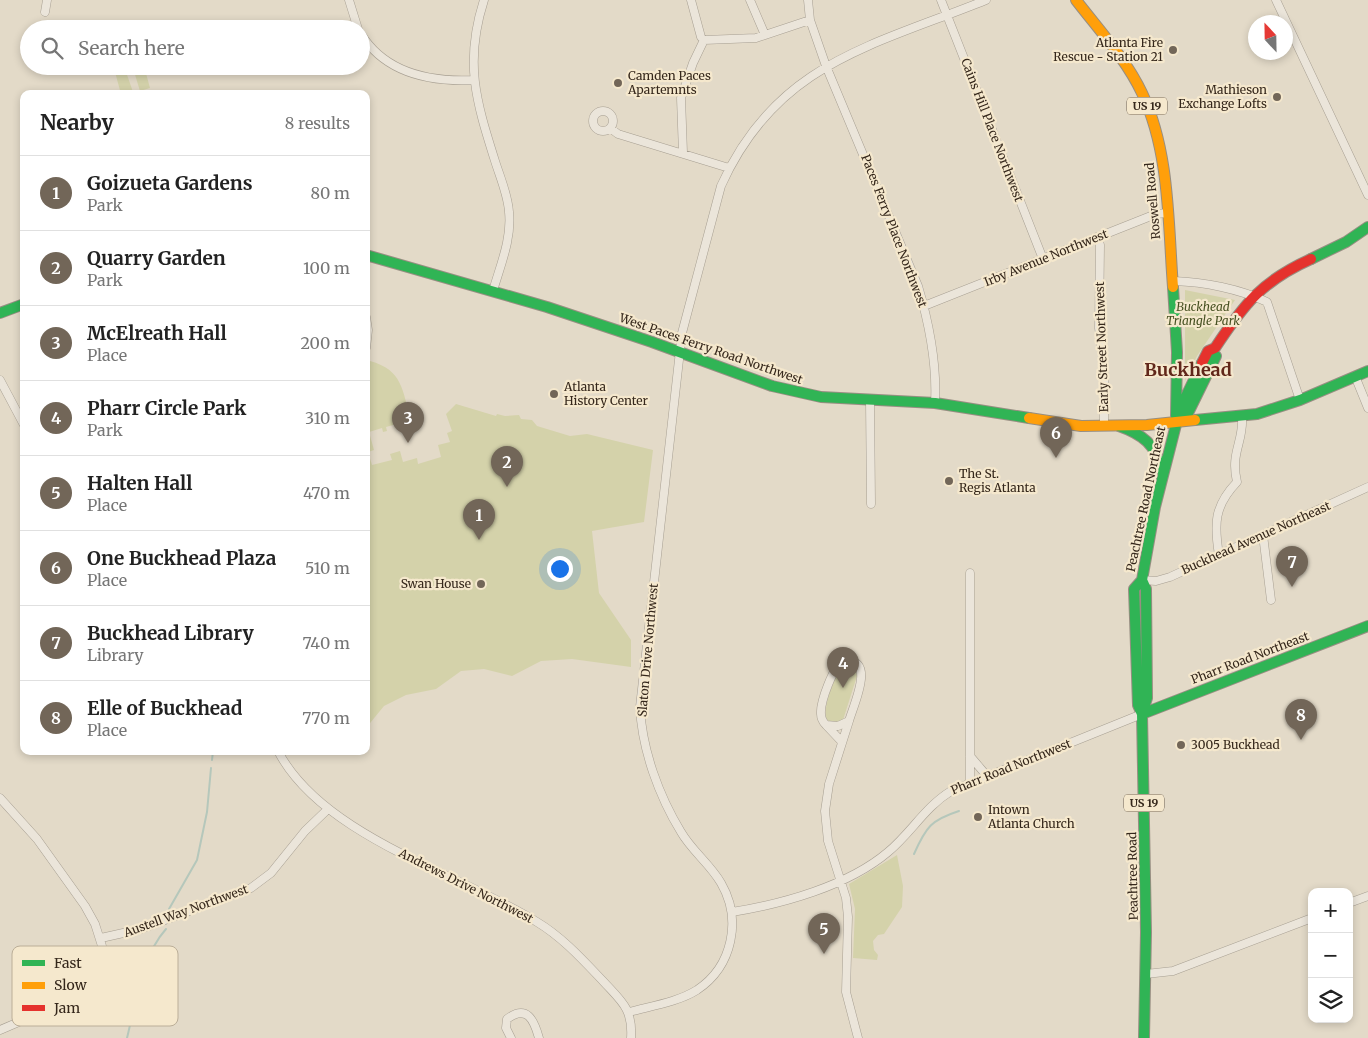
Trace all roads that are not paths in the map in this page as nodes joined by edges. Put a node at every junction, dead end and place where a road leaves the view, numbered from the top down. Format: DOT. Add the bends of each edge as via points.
graph roads {
  1 [pos="47,0"];
  2 [pos="349,0"];
  3 [pos="484,0"];
  4 [pos="691,0"];
  5 [pos="750,0"];
  6 [pos="808,0"];
  7 [pos="941,0"];
  8 [pos="986,0"];
  9 [pos="1076,0"];
  10 [pos="1280,1"];
  11 [pos="46,12"];
  12 [pos="947,16"];
  13 [pos="355,20"];
  14 [pos="810,20"];
  15 [pos="765,35"];
  16 [pos="704,40"];
  17 [pos="370,45"];
  18 [pos="826,66"];
  19 [pos="473,80"];
  20 [pos="610,128"];
  21 [pos="683,154"];
  22 [pos="729,168"];
  23 [pos="1368,195"];
  24 [pos="1168,213"];
  25 [pos="1368,227"];
  26 [pos="1097,237"];
  27 [pos="370,256"];
  28 [pos="1043,259"];
  29 [pos="1174,281"];
  30 [pos="493,291"];
  31 [pos="1254,296"];
  32 [pos="20,306"];
  33 [pos="924,306"];
  34 [pos="0,313"];
  35 [pos="679,354"];
  36 [pos="1368,371"];
  37 [pos="1355,376"];
  38 [pos="0,380"];
  39 [pos="870,400"];
  40 [pos="1300,400"];
  41 [pos="935,403"];
  42 [pos="1368,408"];
  43 [pos="1242,416"];
  44 [pos="20,418"];
  45 [pos="1176,423"];
  46 [pos="1104,426"];
  47 [pos="1119,426"];
  48 [pos="1161,478"];
  49 [pos="1368,487"];
  50 [pos="870,504"];
  51 [pos="1263,535"];
  52 [pos="1220,555"];
  53 [pos="970,573"];
  54 [pos="1142,580"];
  55 [pos="1271,600"];
  56 [pos="1368,626"];
  57 [pos="1142,714"];
  58 [pos="849,721"];
  59 [pos="826,725"];
  60 [pos="842,742"];
  61 [pos="281,755"];
  62 [pos="970,756"];
  63 [pos="987,776"];
  64 [pos="970,783"];
  65 [pos="0,798"];
  66 [pos="328,809"];
  67 [pos="840,879"];
  68 [pos="1368,896"];
  69 [pos="1353,902"];
  70 [pos="732,912"];
  71 [pos="1308,920"];
  72 [pos="101,938"];
  73 [pos="101,946"];
  74 [pos="1146,974"];
  75 [pos="629,1012"];
  76 [pos="12,1025"];
  77 [pos="0,1030"];
  78 [pos="511,1038"];
  79 [pos="539,1038"];
  80 [pos="631,1038"];
  81 [pos="858,1038"];
  82 [pos="1144,1038"];
  1 -- 11 [label="street"];
  2 -- 13 [label="street"];
  3 -- 19 [label="street" via="474,35"];
  4 -- 16 [label="street"];
  5 -- 15 [label="street"];
  6 -- 14 [label="street, Paces Ferry Place Northwest"];
  7 -- 12 [label="street, Cains Hill Place Northwest"];
  8 -- 12 [label="street, Slaton Drive Northwest"];
  9 -- 24 [label="main road, Roswell Road / US 19" via="1121,58 1142,94 1160,146"];
  10 -- 23 [label="street"];
  12 -- 18 [label="street, Slaton Drive Northwest"];
  12 -- 28 [label="street, Cains Hill Place Northwest"];
  14 -- 15 [label="street"];
  14 -- 18 [label="street, Paces Ferry Place Northwest"];
  15 -- 16 [label="street"];
  16 -- 21 [label="street" via="692,63 681,98"];
  17 -- 19 [label="street" via="406,72 436,80"];
  18 -- 22 [label="street, Slaton Drive Northwest" via="772,106 749,134"];
  18 -- 33 [label="street, Paces Ferry Place Northwest" via="882,195"];
  19 -- 30 [label="street" via="478,108 510,212 508,240"];
  20 -- 21 [label="street" via="618,134"];
  21 -- 22 [label="street"];
  22 -- 35 [label="street, Slaton Drive Northwest" via="711,218"];
  24 -- 26 [label="street, Irby Avenue Northwest" via="1156,214"];
  24 -- 29 [label="main road, Roswell Road / US 19"];
  25 -- 31 [label="main road, Peachtree Road Northeast" via="1328,252 1278,275"];
  26 -- 28 [label="street, Irby Avenue Northwest"];
  26 -- 46 [label="street, Early Street Northwest" via="1100,245 1099,328 1104,366"];
  27 -- 30 [label="main road, West Paces Ferry Road Northwest"];
  28 -- 33 [label="street, Irby Avenue Northwest"];
  29 -- 31 [label="street"];
  29 -- 45 [label="main road, Roswell Road / US 19"];
  30 -- 35 [label="main road, West Paces Ferry Road Northwest" via="598,323"];
  31 -- 40 [label="street" via="1267,302"];
  31 -- 45 [label="main road, Peachtree Road Northeast" via="1215,348 1217,354 1188,413"];
  32 -- 34 [label="main road"];
  33 -- 41 [label="street, Paces Ferry Place Northwest" via="936,387"];
  35 -- 39 [label="main road, West Paces Ferry Road Northwest" via="788,391"];
  35 -- 70 [label="street, Slaton Drive Northwest" via="641,694 641,723 648,756 674,819 689,844 720,882"];
  36 -- 37 [label="main road, West Paces Ferry Road Northwest"];
  37 -- 40 [label="main road, West Paces Ferry Road Northwest"];
  37 -- 42 [label="street"];
  38 -- 44 [label="street"];
  39 -- 41 [label="main road, West Paces Ferry Road Northwest"];
  39 -- 50 [label="street"];
  40 -- 43 [label="main road, West Paces Ferry Road Northwest"];
  41 -- 46 [label="main road, West Paces Ferry Road Northwest" via="1057,423"];
  43 -- 45 [label="main road, West Paces Ferry Road Northwest"];
  43 -- 52 [label="street" via="1242,432 1235,452 1237,482 1215,520"];
  45 -- 47 [label="main road, West Paces Ferry Road Northwest"];
  45 -- 48 [label="main road, Peachtree Road Northeast / US 19"];
  46 -- 47 [label="main road, West Paces Ferry Road Northwest"];
  47 -- 48 [label="main road" via="1136,432 1153,445 1159,456"];
  48 -- 54 [label="main road, Peachtree Road Northeast / US 19"];
  49 -- 51 [label="street, Buckhead Avenue Northeast"];
  51 -- 52 [label="street, Buckhead Avenue Northeast"];
  51 -- 55 [label="street"];
  52 -- 54 [label="street, Buckhead Avenue Northeast" via="1162,580"];
  53 -- 62 [label="street"];
  54 -- 57 [label="main road, Peachtree Road Northeast / US 19" via="1134,589 1138,705"];
  56 -- 57 [label="main road, Pharr Road Northeast"];
  57 -- 63 [label="street, Pharr Road Northwest"];
  57 -- 74 [label="main road, Peachtree Road / US 19"];
  58 -- 59 [label="street" via="838,726"];
  58 -- 59 [label="street" via="863,676 859,665 848,660 834,668 820,713"];
  58 -- 60 [label="street"];
  59 -- 60 [label="street"];
  60 -- 67 [label="street" via="829,784 826,811 828,841"];
  61 -- 66 [label="street, Andrews Drive Northwest" via="301,784"];
  62 -- 63 [label="street"];
  62 -- 64 [label="street"];
  63 -- 64 [label="street, Pharr Road Northwest"];
  64 -- 67 [label="street, Pharr Road Northwest" via="940,798 888,853"];
  65 -- 72 [label="street" via="42,846 85,906"];
  66 -- 72 [label="street, Austell Way Northwest" via="305,831 271,873 251,888 141,929"];
  66 -- 75 [label="street, Andrews Drive Northwest" via="372,837 539,923 578,955"];
  67 -- 70 [label="street, Pharr Road Northwest" via="786,902"];
  67 -- 81 [label="street" via="848,917 846,992"];
  68 -- 69 [label="street"];
  70 -- 75 [label="street, Slaton Drive Northwest" via="729,949 709,980 683,997"];
  71 -- 74 [label="street" via="1173,971"];
  72 -- 73 [label="street"];
  74 -- 82 [label="main road, Peachtree Road / US 19"];
  75 -- 80 [label="street"];
  76 -- 77 [label="street"];
  78 -- 79 [label="street" via="506,1028 507,1019 523,1013 530,1017"];
}
